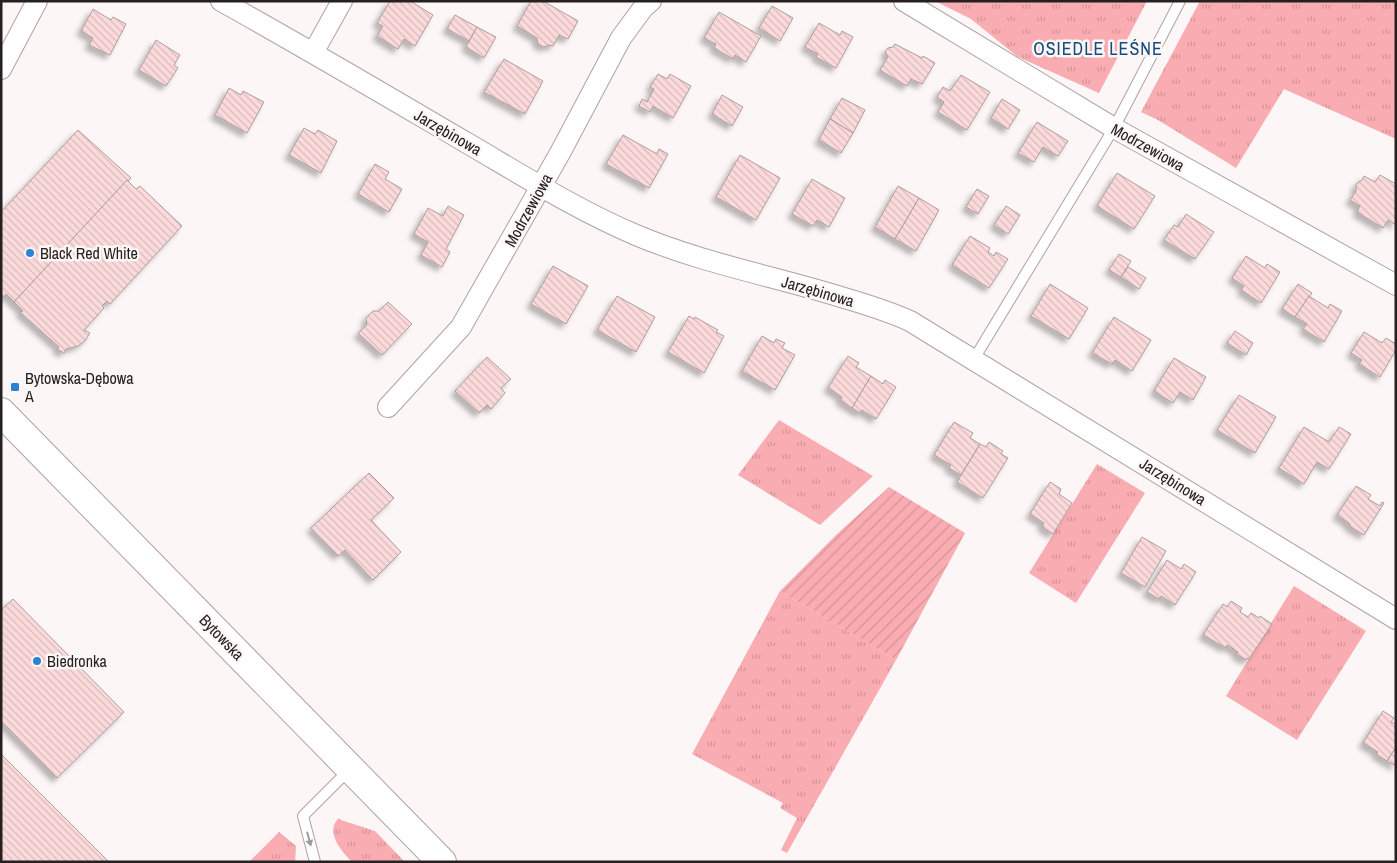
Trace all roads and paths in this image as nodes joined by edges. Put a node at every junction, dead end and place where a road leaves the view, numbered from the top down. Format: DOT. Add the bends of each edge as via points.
graph roads {
  1 [pos="37,1"];
  2 [pos="221,1"];
  3 [pos="342,1"];
  4 [pos="652,1"];
  5 [pos="904,1"];
  6 [pos="1180,1"];
  7 [pos="313,52"];
  8 [pos="1,69"];
  9 [pos="1114,128"];
  10 [pos="542,186"];
  11 [pos="1396,285"];
  12 [pos="974,359"];
  13 [pos="388,407"];
  14 [pos="1,412"];
  15 [pos="1396,619"];
  16 [pos="351,769"];
  17 [pos="315,862"];
  18 [pos="442,862"];
  1 -- 8 [label="street"];
  2 -- 7 [label="street, Jarzębinowa"];
  3 -- 7 [label="street"];
  4 -- 10 [label="street, Modrzewiowa" via="643,8 622,38"];
  5 -- 9 [label="street, Modrzewiowa"];
  6 -- 9 [label="lane"];
  7 -- 10 [label="street, Jarzębinowa"];
  9 -- 11 [label="street, Modrzewiowa"];
  9 -- 12 [label="lane"];
  10 -- 12 [label="street, Jarzębinowa" via="625,230 668,248 896,314"];
  10 -- 13 [label="street, Modrzewiowa" via="461,327"];
  12 -- 15 [label="street, Jarzębinowa"];
  14 -- 16 [label="main road, Bytowska"];
  16 -- 17 [label="lane, one-way" via="303,816"];
  16 -- 18 [label="main road, Bytowska"];
}
